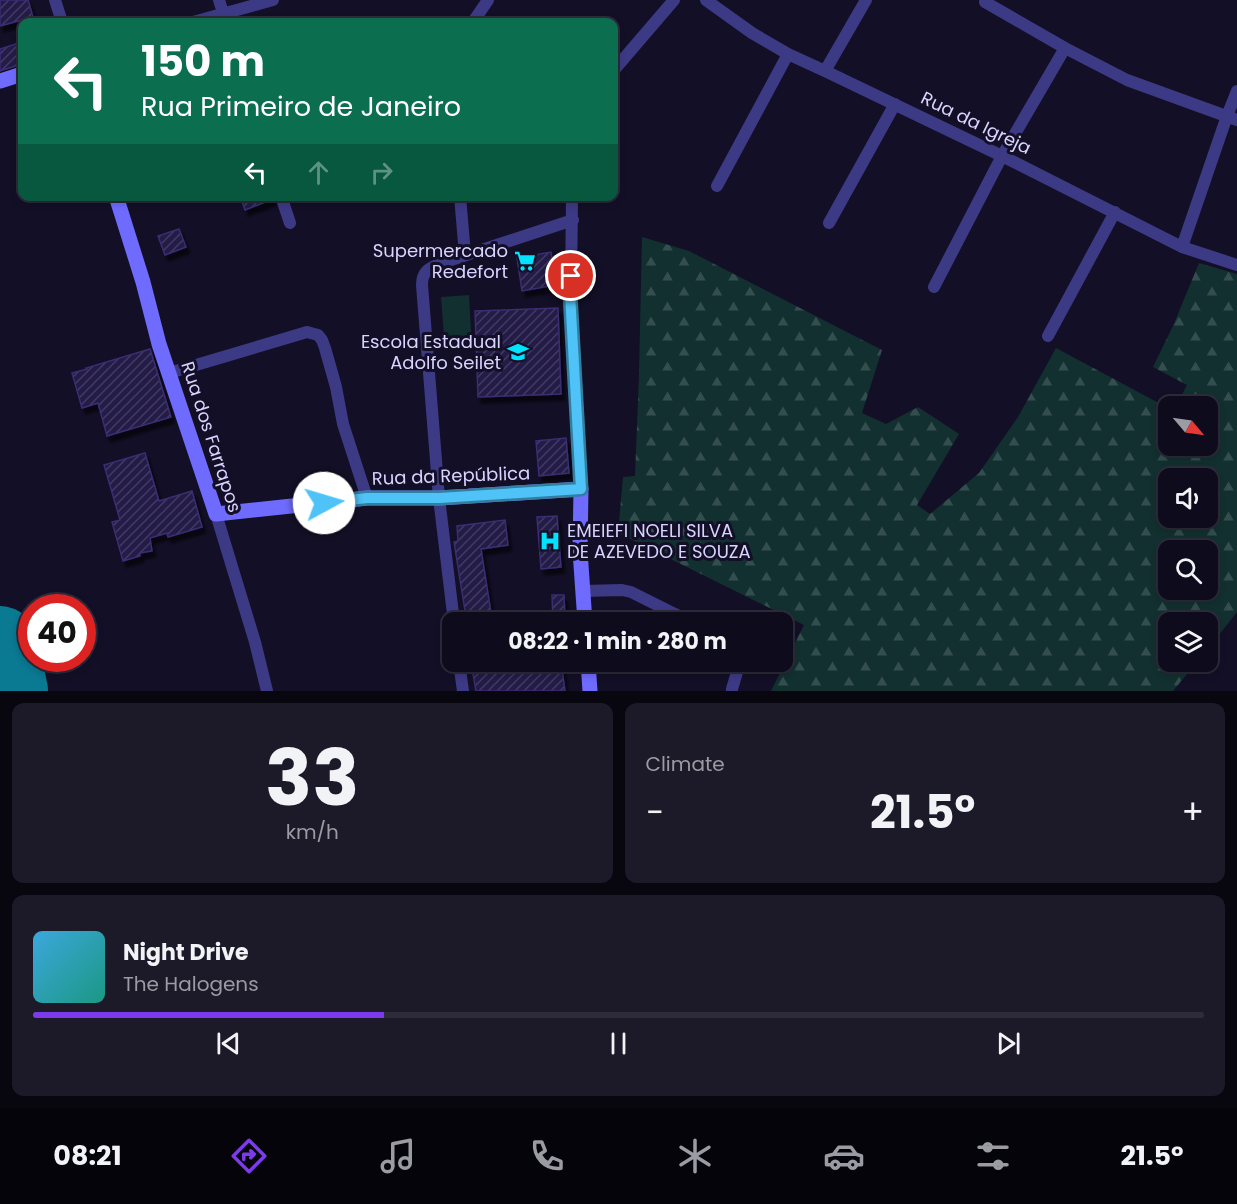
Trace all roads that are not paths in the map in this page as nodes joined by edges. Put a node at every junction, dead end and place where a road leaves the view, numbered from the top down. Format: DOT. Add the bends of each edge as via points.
graph roads {
  1 [pos="55,0"];
  2 [pos="219,0"];
  3 [pos="273,0"];
  4 [pos="488,0"];
  5 [pos="674,0"];
  6 [pos="706,0"];
  7 [pos="866,0"];
  8 [pos="985,2"];
  9 [pos="61,18"];
  10 [pos="225,18"];
  11 [pos="476,18"];
  12 [pos="1065,48"];
  13 [pos="788,54"];
  14 [pos="618,65"];
  15 [pos="825,70"];
  16 [pos="18,75"];
  17 [pos="0,81"];
  18 [pos="1237,91"];
  19 [pos="895,104"];
  20 [pos="1232,118"];
  21 [pos="1002,156"];
  22 [pos="717,186"];
  23 [pos="118,201"];
  24 [pos="283,201"];
  25 [pos="460,201"];
  26 [pos="572,201"];
  27 [pos="1115,212"];
  28 [pos="573,220"];
  29 [pos="290,223"];
  30 [pos="829,224"];
  31 [pos="1182,247"];
  32 [pos="465,255"];
  33 [pos="1237,265"];
  34 [pos="934,287"];
  35 [pos="1048,336"];
  36 [pos="169,373"];
  37 [pos="581,489"];
  38 [pos="367,498"];
  39 [pos="439,498"];
  40 [pos="216,514"];
  41 [pos="583,591"];
  42 [pos="453,612"];
  43 [pos="584,612"];
  44 [pos="671,612"];
  45 [pos="460,672"];
  46 [pos="589,672"];
  47 [pos="737,672"];
  48 [pos="732,690"];
  49 [pos="267,691"];
  50 [pos="463,691"];
  51 [pos="590,691"];
  1 -- 9 [label="street"];
  2 -- 10 [label="street"];
  3 -- 10 [label="street"];
  4 -- 11 [label="street"];
  5 -- 14 [label="street"];
  6 -- 13 [label="street, Rua da Igreja"];
  7 -- 15 [label="street"];
  8 -- 12 [label="street"];
  12 -- 20 [label="street" via="1127,80"];
  12 -- 21 [label="street"];
  13 -- 15 [label="street, Rua da Igreja"];
  13 -- 22 [label="street"];
  15 -- 19 [label="street, Rua da Igreja"];
  16 -- 17 [label="street"];
  18 -- 20 [label="street"];
  19 -- 21 [label="street, Rua da Igreja"];
  19 -- 30 [label="street"];
  20 -- 31 [label="street"];
  21 -- 27 [label="street, Rua da Igreja"];
  21 -- 34 [label="street"];
  23 -- 36 [label="street, Rua dos Farrapos"];
  24 -- 29 [label="street"];
  25 -- 32 [label="street"];
  26 -- 28 [label="street"];
  27 -- 31 [label="street, Rua da Igreja"];
  27 -- 35 [label="street"];
  28 -- 32 [label="street"];
  28 -- 37 [label="street" via="570,294"];
  31 -- 33 [label="street, Rua da Igreja"];
  32 -- 39 [label="street" via="423,275"];
  36 -- 38 [label="street" via="307,332 318,335 326,348 343,424"];
  36 -- 40 [label="street, Rua dos Farrapos"];
  37 -- 39 [label="street, Rua da República"];
  37 -- 41 [label="street"];
  38 -- 39 [label="street, Rua da República"];
  38 -- 40 [label="street, Rua da República"];
  39 -- 42 [label="street"];
  40 -- 49 [label="street, Rua dos Farrapos"];
  41 -- 43 [label="street"];
  41 -- 44 [label="street" via="631,592"];
  45 -- 50 [label="street"];
  46 -- 51 [label="street"];
  47 -- 48 [label="street"];
}
